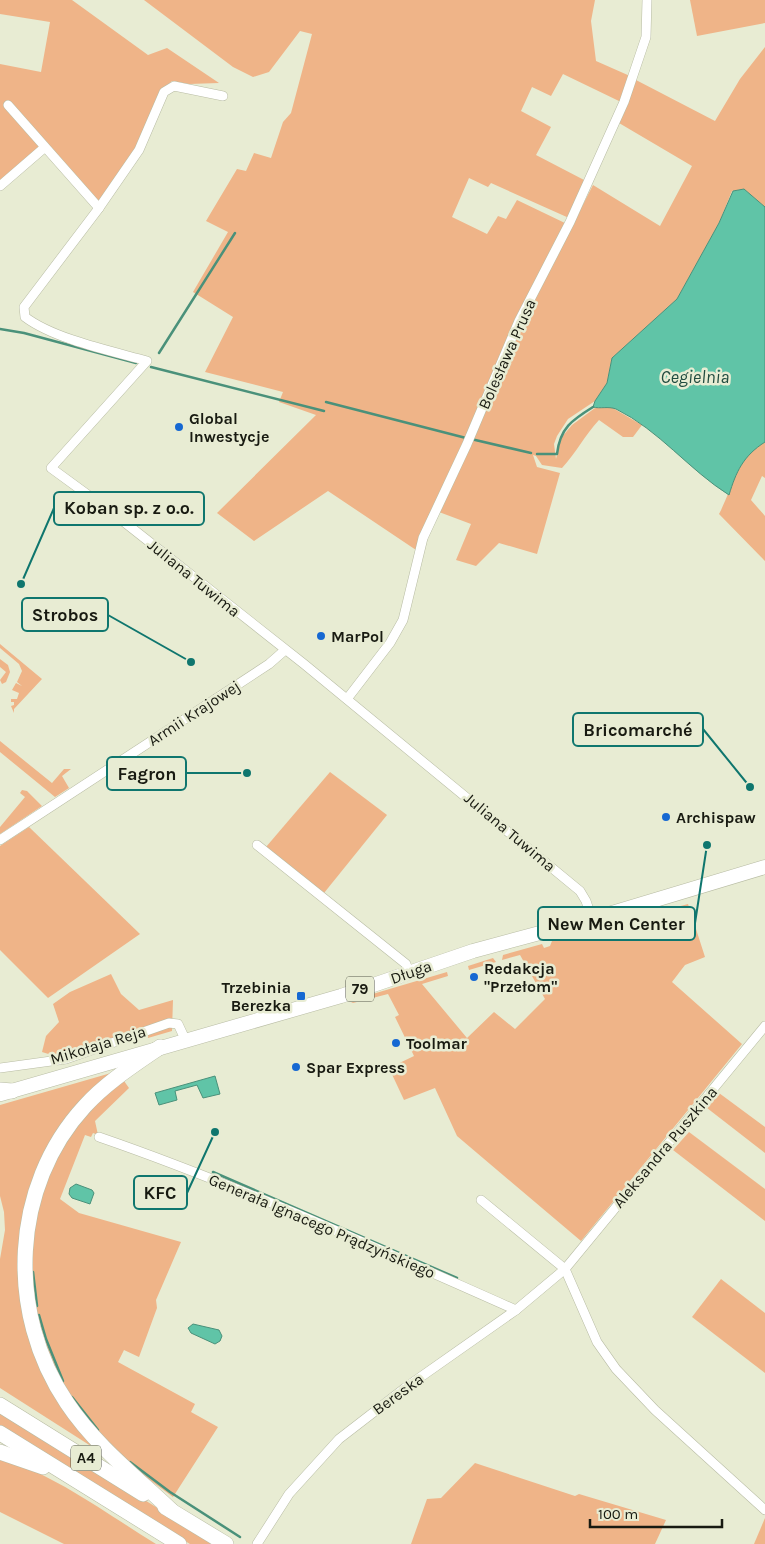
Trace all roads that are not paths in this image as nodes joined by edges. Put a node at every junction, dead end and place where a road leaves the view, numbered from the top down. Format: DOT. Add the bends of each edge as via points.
graph roads {
  1 [pos="647,0"];
  2 [pos="223,96"];
  3 [pos="8,105"];
  4 [pos="44,148"];
  5 [pos="0,186"];
  6 [pos="98,208"];
  7 [pos="285,650"];
  8 [pos="347,699"];
  9 [pos="0,840"];
  10 [pos="257,845"];
  11 [pos="765,868"];
  12 [pos="592,919"];
  13 [pos="409,973"];
  14 [pos="765,1026"];
  15 [pos="185,1040"];
  16 [pos="160,1047"];
  17 [pos="0,1068"];
  18 [pos="4,1092"];
  19 [pos="98,1137"];
  20 [pos="481,1200"];
  21 [pos="565,1269"];
  22 [pos="516,1310"];
  23 [pos="0,1405"];
  24 [pos="0,1434"];
  25 [pos="0,1452"];
  26 [pos="75,1479"];
  27 [pos="765,1510"];
  28 [pos="172,1512"];
  29 [pos="259,1540"];
  30 [pos="179,1544"];
  31 [pos="226,1544"];
  1 -- 8 [label="street, Bolesława Prusa" via="646,37 624,102 574,213 519,321 423,538 402,620 390,643"];
  2 -- 6 [label="street, Juliana Tuwima" via="174,86 164,92 139,150"];
  3 -- 4 [label="street"];
  4 -- 5 [label="street"];
  4 -- 6 [label="street"];
  6 -- 7 [label="street, Juliana Tuwima" via="24,307 25,317 34,324 78,341 147,361 51,468"];
  7 -- 8 [label="street, Juliana Tuwima"];
  7 -- 9 [label="street, Armii Krajowej" via="270,664"];
  8 -- 12 [label="street, Juliana Tuwima" via="571,883 584,897"];
  10 -- 13 [label="street" via="406,964"];
  11 -- 12 [label="main road, Długa / 79"];
  12 -- 13 [label="main road, Długa / 79" via="481,949"];
  13 -- 15 [label="main road, Długa / 79" via="341,996"];
  14 -- 21 [label="street, Aleksandra Puszkina"];
  15 -- 16 [label="main road, Długa / 79"];
  15 -- 17 [label="street, Mikołaja Reja" via="178,1024 169,1023 66,1059"];
  16 -- 18 [label="main road, Długa / 79"];
  16 -- 28 [label="highway" via="104,1088 58,1140 34,1197 24,1256 25,1286 32,1324 43,1356 66,1402 99,1442"];
  19 -- 22 [label="street, Generała Ignacego Prądzyńskiego" via="255,1195"];
  20 -- 21 [label="street"];
  21 -- 22 [label="street, Bereska"];
  21 -- 27 [label="street" via="597,1342 616,1369 654,1410"];
  22 -- 29 [label="street, Bereska" via="339,1439 289,1494"];
  23 -- 28 [label="highway, A4"];
  24 -- 26 [label="highway, A4"];
  25 -- 26 [label="highway"];
  26 -- 30 [label="highway, A4"];
  28 -- 31 [label="highway, A4"];
}
